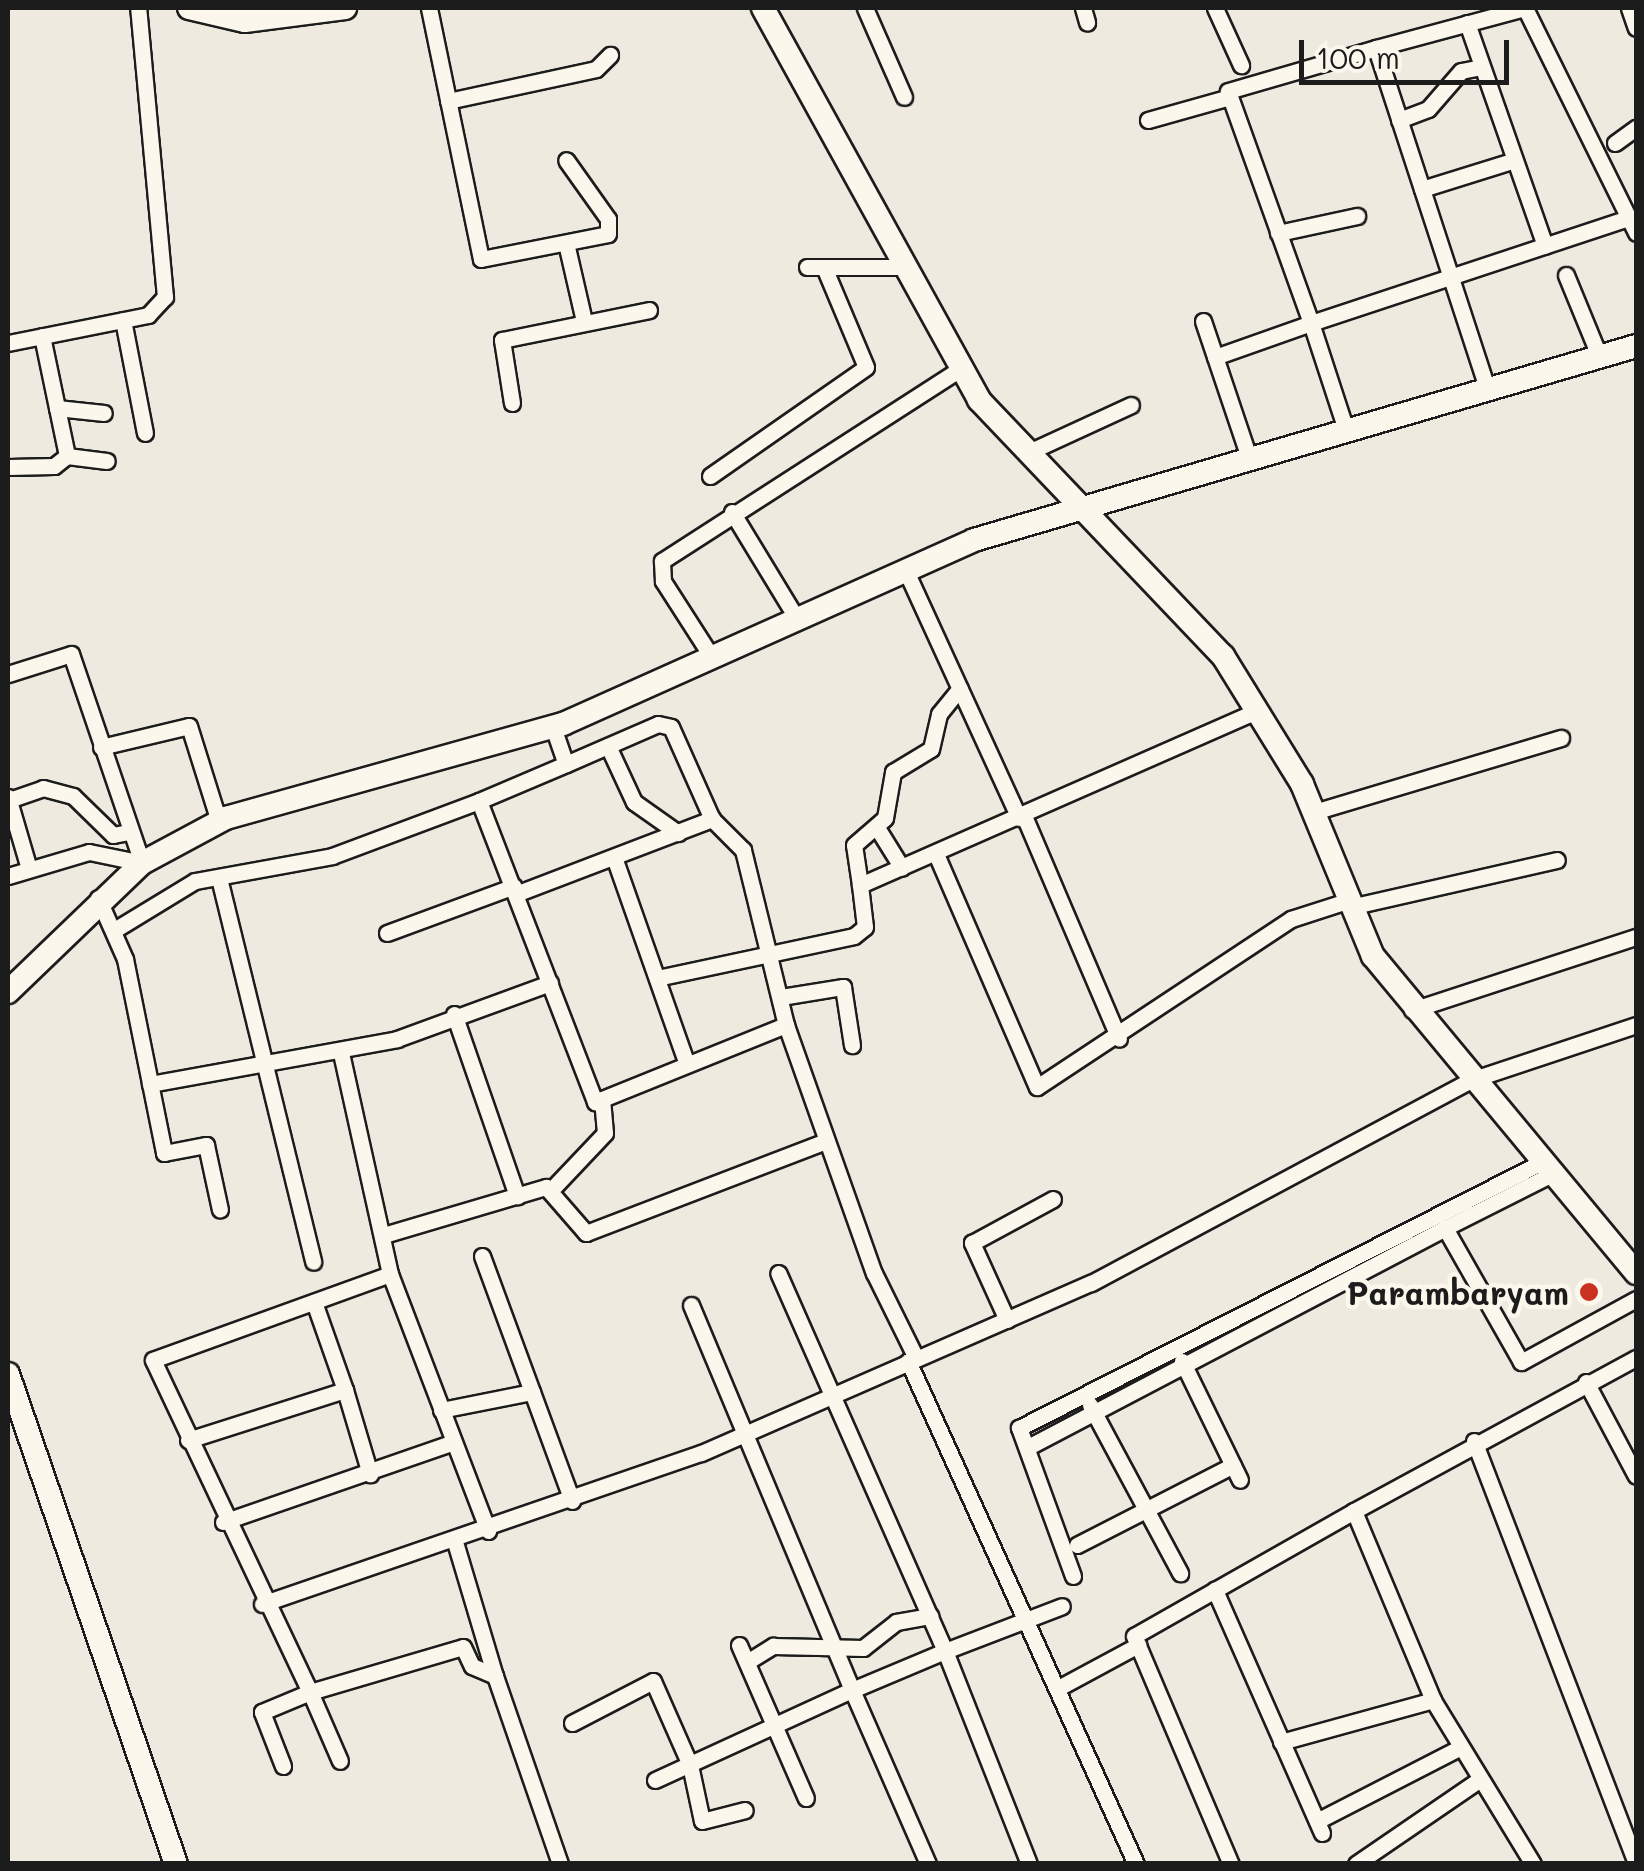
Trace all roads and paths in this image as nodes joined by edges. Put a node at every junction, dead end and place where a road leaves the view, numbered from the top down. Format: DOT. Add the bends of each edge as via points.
graph roads {
  1 [pos="138,8"];
  2 [pos="189,8"];
  3 [pos="345,8"];
  4 [pos="429,8"];
  5 [pos="763,8"];
  6 [pos="865,8"];
  7 [pos="1215,8"];
  8 [pos="1521,8"];
  9 [pos="1629,8"];
  10 [pos="1467,23"];
  11 [pos="1636,28"];
  12 [pos="1376,48"];
  13 [pos="610,55"];
  14 [pos="1242,65"];
  15 [pos="1482,66"];
  16 [pos="904,97"];
  17 [pos="1230,97"];
  18 [pos="448,101"];
  19 [pos="1148,120"];
  20 [pos="1399,120"];
  21 [pos="1636,128"];
  22 [pos="1615,142"];
  23 [pos="566,160"];
  24 [pos="1515,160"];
  25 [pos="1422,189"];
  26 [pos="1357,216"];
  27 [pos="1628,218"];
  28 [pos="1278,232"];
  29 [pos="1636,233"];
  30 [pos="566,243"];
  31 [pos="1545,246"];
  32 [pos="807,267"];
  33 [pos="904,267"];
  34 [pos="826,272"];
  35 [pos="1566,274"];
  36 [pos="1450,277"];
  37 [pos="649,310"];
  38 [pos="122,320"];
  39 [pos="584,321"];
  40 [pos="1202,321"];
  41 [pos="1310,323"];
  42 [pos="42,336"];
  43 [pos="8,343"];
  44 [pos="1636,346"];
  45 [pos="1215,357"];
  46 [pos="1600,358"];
  47 [pos="961,368"];
  48 [pos="1488,391"];
  49 [pos="512,403"];
  50 [pos="1131,406"];
  51 [pos="57,408"];
  52 [pos="104,412"];
  53 [pos="1346,430"];
  54 [pos="145,433"];
  55 [pos="1030,451"];
  56 [pos="67,456"];
  57 [pos="1249,458"];
  58 [pos="107,461"];
  59 [pos="8,467"];
  60 [pos="710,476"];
  61 [pos="1084,504"];
  62 [pos="732,512"];
  63 [pos="905,569"];
  64 [pos="797,619"];
  65 [pos="713,659"];
  66 [pos="8,674"];
  67 [pos="960,688"];
  68 [pos="1258,710"];
  69 [pos="553,726"];
  70 [pos="1561,738"];
  71 [pos="608,746"];
  72 [pos="101,747"];
  73 [pos="566,764"];
  74 [pos="8,798"];
  75 [pos="479,801"];
  76 [pos="1314,812"];
  77 [pos="1022,817"];
  78 [pos="712,819"];
  79 [pos="219,822"];
  80 [pos="876,826"];
  81 [pos="128,832"];
  82 [pos="678,833"];
  83 [pos="936,854"];
  84 [pos="615,860"];
  85 [pos="1556,860"];
  86 [pos="142,863"];
  87 [pos="902,868"];
  88 [pos="29,869"];
  89 [pos="8,876"];
  90 [pos="220,882"];
  91 [pos="860,885"];
  92 [pos="516,890"];
  93 [pos="98,898"];
  94 [pos="1348,904"];
  95 [pos="116,930"];
  96 [pos="386,933"];
  97 [pos="1636,937"];
  98 [pos="772,948"];
  99 [pos="657,978"];
  100 [pos="550,983"];
  101 [pos="8,992"];
  102 [pos="781,997"];
  103 [pos="1412,1010"];
  104 [pos="454,1014"];
  105 [pos="786,1025"];
  106 [pos="1636,1025"];
  107 [pos="1119,1039"];
  108 [pos="852,1045"];
  109 [pos="341,1053"];
  110 [pos="266,1062"];
  111 [pos="687,1064"];
  112 [pos="1472,1080"];
  113 [pos="150,1084"];
  114 [pos="602,1098"];
  115 [pos="826,1141"];
  116 [pos="1547,1168"];
  117 [pos="552,1189"];
  118 [pos="517,1196"];
  119 [pos="1053,1199"];
  120 [pos="220,1210"];
  121 [pos="1446,1228"];
  122 [pos="386,1234"];
  123 [pos="482,1256"];
  124 [pos="314,1262"];
  125 [pos="778,1273"];
  126 [pos="1636,1273"];
  127 [pos="390,1274"];
  128 [pos="1636,1299"];
  129 [pos="314,1302"];
  130 [pos="690,1305"];
  131 [pos="1006,1320"];
  132 [pos="1176,1348"];
  133 [pos="1636,1358"];
  134 [pos="912,1360"];
  135 [pos="1186,1368"];
  136 [pos="8,1374"];
  137 [pos="1586,1382"];
  138 [pos="345,1390"];
  139 [pos="532,1392"];
  140 [pos="828,1392"];
  141 [pos="1084,1395"];
  142 [pos="441,1410"];
  143 [pos="1094,1413"];
  144 [pos="742,1434"];
  145 [pos="188,1440"];
  146 [pos="1474,1441"];
  147 [pos="454,1442"];
  148 [pos="1030,1446"];
  149 [pos="370,1474"];
  150 [pos="1636,1476"];
  151 [pos="572,1501"];
  152 [pos="1147,1509"];
  153 [pos="1354,1511"];
  154 [pos="223,1522"];
  155 [pos="488,1531"];
  156 [pos="455,1542"];
  157 [pos="1077,1546"];
  158 [pos="1180,1574"];
  159 [pos="1074,1576"];
  160 [pos="1215,1590"];
  161 [pos="262,1604"];
  162 [pos="1062,1606"];
  163 [pos="930,1616"];
  164 [pos="1028,1619"];
  165 [pos="832,1644"];
  166 [pos="740,1645"];
  167 [pos="1138,1646"];
  168 [pos="945,1651"];
  169 [pos="746,1662"];
  170 [pos="495,1676"];
  171 [pos="1060,1688"];
  172 [pos="852,1690"];
  173 [pos="310,1692"];
  174 [pos="1433,1700"];
  175 [pos="572,1723"];
  176 [pos="776,1728"];
  177 [pos="1281,1742"];
  178 [pos="1459,1748"];
  179 [pos="340,1761"];
  180 [pos="690,1765"];
  181 [pos="283,1766"];
  182 [pos="655,1780"];
  183 [pos="1477,1781"];
  184 [pos="806,1798"];
  185 [pos="745,1810"];
  186 [pos="1636,1860"];
  187 [pos="176,1864"];
  188 [pos="560,1864"];
  189 [pos="928,1864"];
  190 [pos="1029,1864"];
  191 [pos="1136,1864"];
  192 [pos="1231,1864"];
  193 [pos="1356,1864"];
  194 [pos="1534,1864"];
  1 -- 38 [label="street" via="165,297 148,314"];
  2 -- 3 [label="street" via="245,20"];
  4 -- 18 [label="street"];
  5 -- 33 [label="street"];
  6 -- 16 [label="street"];
  7 -- 14 [label="street"];
  8 -- 10 [label="street"];
  8 -- 27 [label="street"];
  9 -- 11 [label="street"];
  10 -- 12 [label="street"];
  10 -- 15 [label="street"];
  12 -- 17 [label="street"];
  12 -- 20 [label="street"];
  13 -- 18 [label="street" via="596,69"];
  15 -- 20 [label="street" via="1461,71 1428,109"];
  15 -- 24 [label="street"];
  17 -- 19 [label="street"];
  17 -- 28 [label="street"];
  18 -- 30 [label="street" via="481,258"];
  20 -- 25 [label="street"];
  21 -- 22 [label="street"];
  23 -- 30 [label="street" via="610,227"];
  24 -- 25 [label="street"];
  24 -- 31 [label="street"];
  25 -- 36 [label="street"];
  26 -- 28 [label="street"];
  27 -- 29 [label="street"];
  27 -- 31 [label="street"];
  28 -- 41 [label="street"];
  30 -- 39 [label="street"];
  31 -- 36 [label="street"];
  32 -- 34 [label="street"];
  33 -- 34 [label="street"];
  33 -- 47 [label="street"];
  34 -- 60 [label="street" via="866,368"];
  35 -- 46 [label="street"];
  36 -- 41 [label="street"];
  36 -- 48 [label="street"];
  37 -- 39 [label="street"];
  38 -- 42 [label="street"];
  38 -- 54 [label="street"];
  39 -- 49 [label="street" via="502,340"];
  40 -- 45 [label="street"];
  41 -- 45 [label="street"];
  41 -- 53 [label="street"];
  42 -- 43 [label="street"];
  42 -- 51 [label="street"];
  44 -- 46 [label="street"];
  45 -- 57 [label="street"];
  46 -- 48 [label="street"];
  47 -- 55 [label="street"];
  47 -- 62 [label="street"];
  48 -- 53 [label="street"];
  50 -- 55 [label="street"];
  51 -- 52 [label="street"];
  51 -- 56 [label="street"];
  53 -- 57 [label="street"];
  55 -- 61 [label="street"];
  56 -- 58 [label="street"];
  56 -- 59 [label="street" via="54,466"];
  57 -- 61 [label="street"];
  61 -- 63 [label="street"];
  61 -- 68 [label="street" via="1188,612"];
  62 -- 64 [label="street"];
  62 -- 65 [label="street" via="659,569"];
  63 -- 64 [label="street"];
  63 -- 67 [label="street"];
  64 -- 65 [label="street"];
  65 -- 69 [label="street"];
  66 -- 72 [label="street" via="72,654"];
  67 -- 77 [label="street"];
  67 -- 80 [label="street" via="939,714 932,749 892,772 890,808"];
  68 -- 76 [label="street"];
  68 -- 77 [label="street"];
  69 -- 73 [label="street"];
  69 -- 79 [label="street"];
  70 -- 76 [label="street"];
  71 -- 73 [label="street"];
  71 -- 78 [label="street" via="671,727"];
  71 -- 82 [label="street" via="634,802"];
  72 -- 79 [label="street" via="189,726"];
  72 -- 81 [label="street"];
  73 -- 75 [label="street"];
  74 -- 81 [label="street" via="43,788 73,796 113,835"];
  74 -- 88 [label="street"];
  75 -- 90 [label="street" via="332,856"];
  75 -- 92 [label="street"];
  76 -- 94 [label="street"];
  77 -- 83 [label="street"];
  77 -- 107 [label="street"];
  78 -- 82 [label="street"];
  78 -- 98 [label="street" via="743,850"];
  79 -- 86 [label="street"];
  80 -- 87 [label="street"];
  80 -- 91 [label="street" via="854,845"];
  81 -- 86 [label="street"];
  82 -- 84 [label="street"];
  83 -- 87 [label="street"];
  83 -- 107 [label="street" via="1036,1086"];
  84 -- 92 [label="street"];
  84 -- 99 [label="street"];
  85 -- 94 [label="street"];
  86 -- 88 [label="street" via="89,852"];
  86 -- 93 [label="street"];
  87 -- 91 [label="street"];
  88 -- 89 [label="street"];
  90 -- 95 [label="street" via="162,894"];
  90 -- 110 [label="street"];
  91 -- 98 [label="street" via="865,927 854,936"];
  92 -- 96 [label="street"];
  92 -- 100 [label="street"];
  93 -- 95 [label="street"];
  93 -- 101 [label="street"];
  94 -- 103 [label="street"];
  94 -- 107 [label="street" via="1291,919"];
  95 -- 113 [label="street"];
  97 -- 103 [label="street"];
  98 -- 99 [label="street" via="760,960 720,959"];
  98 -- 102 [label="street"];
  99 -- 111 [label="street"];
  100 -- 104 [label="street"];
  100 -- 114 [label="street" via="595,1102"];
  102 -- 105 [label="street"];
  102 -- 108 [label="street" via="843,987"];
  103 -- 112 [label="street"];
  104 -- 109 [label="street"];
  104 -- 118 [label="street"];
  105 -- 111 [label="street"];
  105 -- 115 [label="street"];
  106 -- 112 [label="street"];
  109 -- 110 [label="street"];
  109 -- 122 [label="street"];
  110 -- 113 [label="street"];
  110 -- 124 [label="street"];
  111 -- 114 [label="street"];
  112 -- 116 [label="street"];
  112 -- 131 [label="street"];
  113 -- 120 [label="street" via="164,1154 206,1145"];
  114 -- 117 [label="street" via="605,1133"];
  115 -- 117 [label="street" via="586,1233"];
  115 -- 134 [label="street"];
  116 -- 121 [label="street"];
  116 -- 126 [label="street"];
  116 -- 132 [label="street"];
  117 -- 118 [label="street"];
  118 -- 122 [label="street"];
  119 -- 131 [label="street" via="972,1244"];
  121 -- 128 [label="street" via="1521,1362"];
  121 -- 135 [label="street"];
  122 -- 127 [label="street"];
  123 -- 139 [label="street"];
  125 -- 140 [label="street"];
  127 -- 129 [label="street"];
  127 -- 142 [label="street"];
  129 -- 138 [label="street"];
  129 -- 145 [label="street" via="153,1360"];
  130 -- 144 [label="street"];
  131 -- 134 [label="street"];
  132 -- 135 [label="street"];
  132 -- 141 [label="street"];
  133 -- 137 [label="street"];
  134 -- 140 [label="street"];
  134 -- 164 [label="street"];
  135 -- 143 [label="street"];
  135 -- 152 [label="street" via="1237,1472"];
  136 -- 187 [label="street"];
  137 -- 146 [label="street"];
  137 -- 150 [label="street"];
  138 -- 145 [label="street"];
  138 -- 149 [label="street"];
  139 -- 142 [label="street"];
  139 -- 151 [label="street"];
  140 -- 144 [label="street"];
  140 -- 163 [label="street"];
  141 -- 143 [label="street"];
  141 -- 159 [label="street" via="1019,1428"];
  142 -- 147 [label="street"];
  143 -- 148 [label="street"];
  143 -- 152 [label="street"];
  144 -- 151 [label="street"];
  144 -- 165 [label="street"];
  145 -- 154 [label="street"];
  146 -- 153 [label="street"];
  146 -- 186 [label="street"];
  147 -- 149 [label="street"];
  147 -- 155 [label="street"];
  149 -- 154 [label="street"];
  151 -- 155 [label="street"];
  152 -- 157 [label="street"];
  152 -- 158 [label="street"];
  153 -- 160 [label="street"];
  153 -- 174 [label="street"];
  154 -- 161 [label="street"];
  155 -- 156 [label="street"];
  156 -- 161 [label="street"];
  156 -- 170 [label="street"];
  160 -- 167 [label="street" via="1134,1636"];
  160 -- 177 [label="street"];
  161 -- 173 [label="street"];
  162 -- 164 [label="street"];
  163 -- 165 [label="street" via="896,1622 863,1648"];
  163 -- 168 [label="street"];
  164 -- 168 [label="street"];
  164 -- 171 [label="street"];
  165 -- 169 [label="street" via="773,1646"];
  165 -- 172 [label="street"];
  166 -- 169 [label="street"];
  167 -- 171 [label="street"];
  167 -- 192 [label="street"];
  168 -- 172 [label="street"];
  168 -- 190 [label="street"];
  169 -- 176 [label="street"];
  170 -- 173 [label="street" via="472,1666 463,1647"];
  170 -- 188 [label="street"];
  171 -- 191 [label="street"];
  172 -- 176 [label="street"];
  172 -- 189 [label="street"];
  173 -- 179 [label="street"];
  173 -- 181 [label="street" via="262,1712"];
  174 -- 177 [label="street"];
  174 -- 178 [label="street"];
  175 -- 180 [label="street" via="653,1681"];
  176 -- 180 [label="street"];
  176 -- 184 [label="street"];
  177 -- 178 [label="street" via="1319,1827"];
  178 -- 183 [label="street"];
  180 -- 182 [label="street"];
  180 -- 185 [label="street" via="702,1821"];
  183 -- 193 [label="street"];
  183 -- 194 [label="street"];
}
